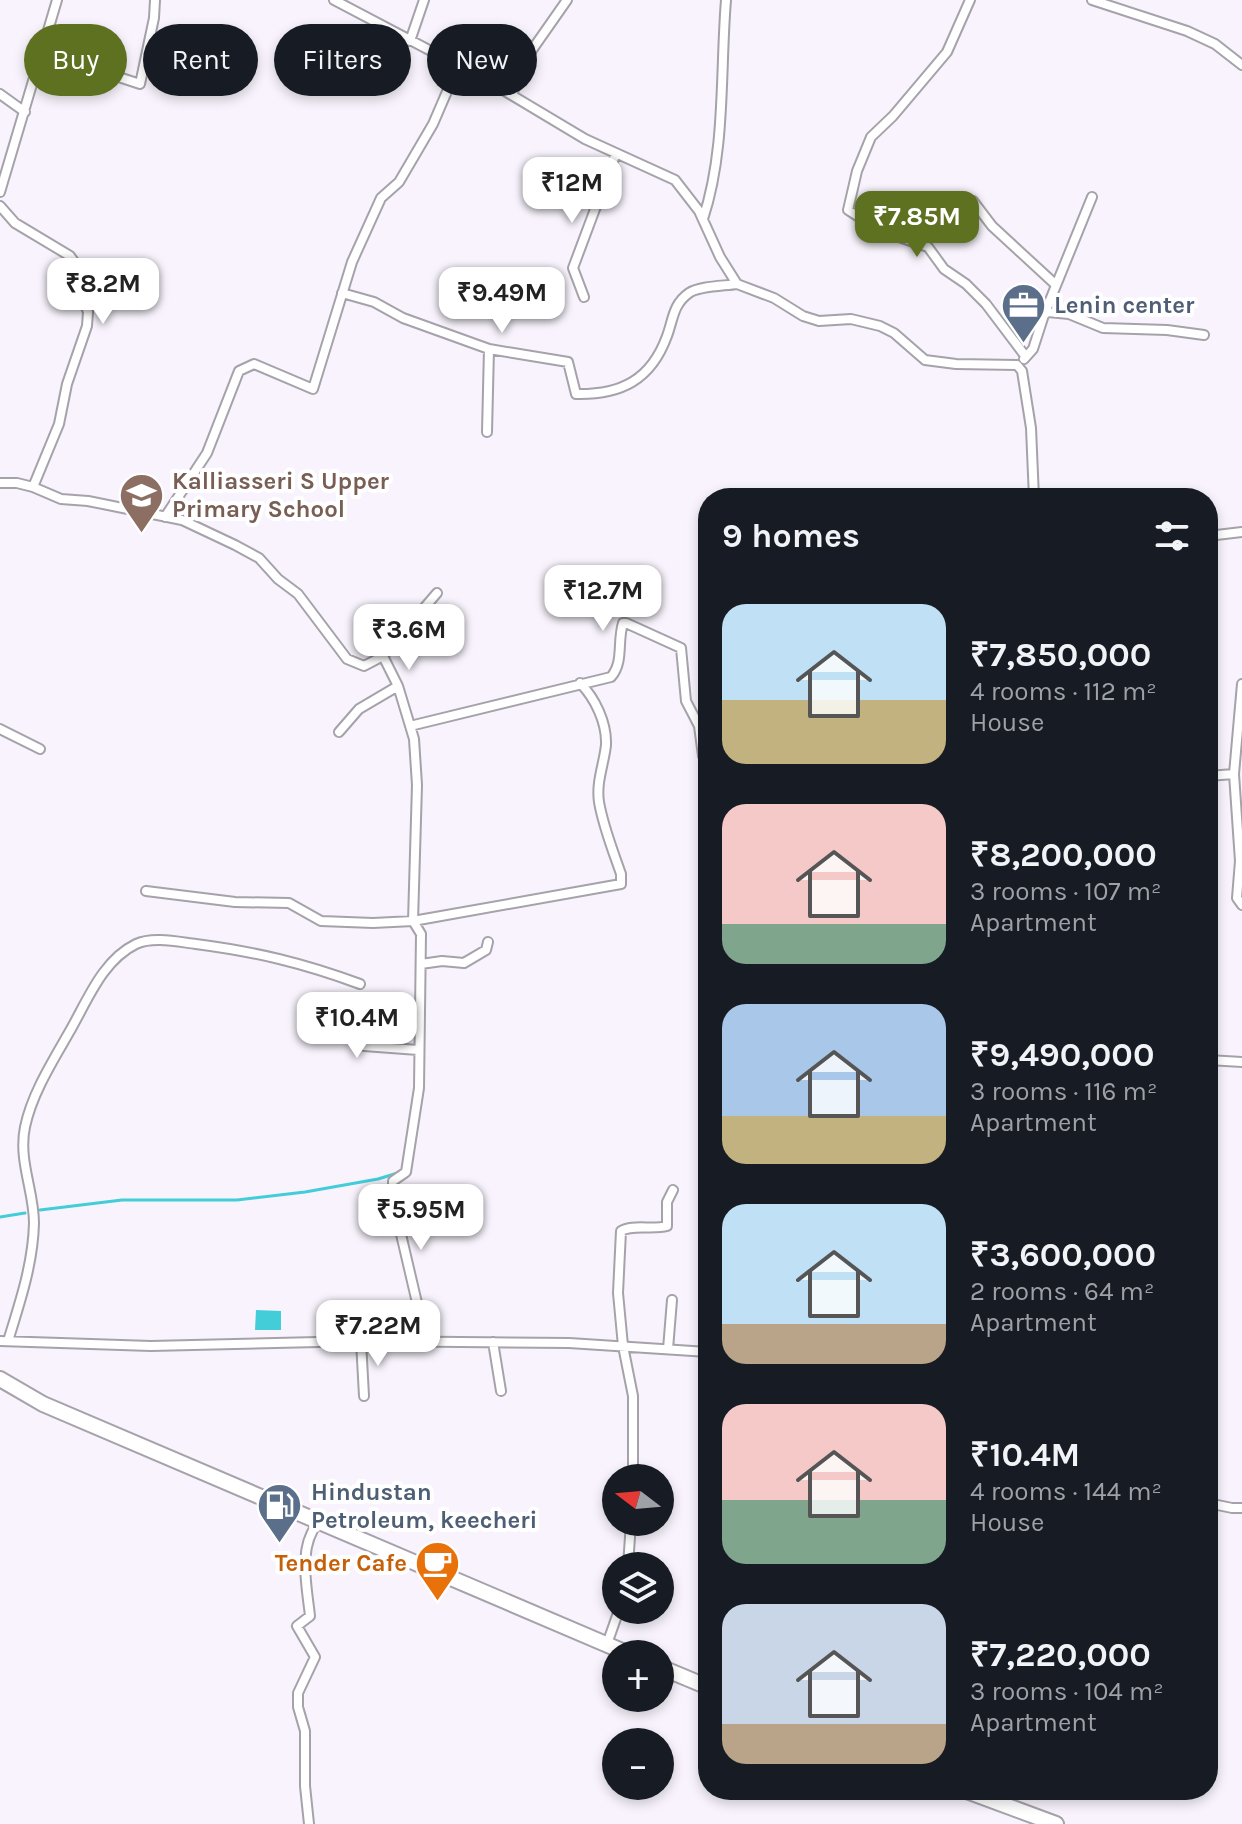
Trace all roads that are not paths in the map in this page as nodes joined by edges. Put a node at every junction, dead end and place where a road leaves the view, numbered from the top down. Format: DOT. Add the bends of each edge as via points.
graph roads {
  1 [pos="57,0"];
  2 [pos="155,0"];
  3 [pos="334,0"];
  4 [pos="424,0"];
  5 [pos="567,0"];
  6 [pos="726,0"];
  7 [pos="970,0"];
  8 [pos="1092,0"];
  9 [pos="50,24"];
  10 [pos="381,24"];
  11 [pos="411,38"];
  12 [pos="537,43"];
  13 [pos="1242,65"];
  14 [pos="127,80"];
  15 [pos="0,94"];
  16 [pos="30,96"];
  17 [pos="445,96"];
  18 [pos="514,96"];
  19 [pos="25,112"];
  20 [pos="616,153"];
  21 [pos="0,192"];
  22 [pos="1092,197"];
  23 [pos="973,201"];
  24 [pos="0,206"];
  25 [pos="703,220"];
  26 [pos="737,284"];
  27 [pos="1056,285"];
  28 [pos="342,293"];
  29 [pos="584,297"];
  30 [pos="1044,315"];
  31 [pos="1204,335"];
  32 [pos="489,349"];
  33 [pos="1026,357"];
  34 [pos="1017,365"];
  35 [pos="487,432"];
  36 [pos="0,483"];
  37 [pos="33,487"];
  38 [pos="1034,488"];
  39 [pos="165,517"];
  40 [pos="1242,532"];
  41 [pos="1218,535"];
  42 [pos="437,593"];
  43 [pos="383,656"];
  44 [pos="580,683"];
  45 [pos="1242,684"];
  46 [pos="398,686"];
  47 [pos="698,724"];
  48 [pos="410,726"];
  49 [pos="0,729"];
  50 [pos="339,732"];
  51 [pos="40,749"];
  52 [pos="1234,774"];
  53 [pos="1218,775"];
  54 [pos="146,891"];
  55 [pos="1242,905"];
  56 [pos="413,921"];
  57 [pos="488,942"];
  58 [pos="421,964"];
  59 [pos="360,984"];
  60 [pos="374,1006"];
  61 [pos="418,1050"];
  62 [pos="1218,1061"];
  63 [pos="1242,1062"];
  64 [pos="673,1190"];
  65 [pos="672,1300"];
  66 [pos="4,1341"];
  67 [pos="361,1341"];
  68 [pos="419,1342"];
  69 [pos="493,1342"];
  70 [pos="623,1346"];
  71 [pos="668,1349"];
  72 [pos="698,1351"];
  73 [pos="0,1379"];
  74 [pos="501,1391"];
  75 [pos="364,1396"];
  76 [pos="633,1464"];
  77 [pos="1218,1506"];
  78 [pos="1242,1508"];
  79 [pos="319,1522"];
  80 [pos="602,1642"];
  81 [pos="674,1673"];
  82 [pos="698,1683"];
  83 [pos="1003,1800"];
  84 [pos="1031,1819"];
  85 [pos="309,1824"];
  86 [pos="1056,1824"];
  1 -- 9 [label="street"];
  2 -- 14 [label="street" via="140,84"];
  3 -- 10 [label="street"];
  4 -- 11 [label="street"];
  5 -- 12 [label="street"];
  6 -- 25 [label="street" via="716,156"];
  7 -- 33 [label="street" via="947,52 871,137 848,210 879,230 928,247 944,269 986,304"];
  8 -- 13 [label="street" via="1187,31"];
  15 -- 19 [label="street"];
  16 -- 19 [label="street"];
  17 -- 28 [label="street" via="399,182 381,198"];
  18 -- 20 [label="street"];
  19 -- 21 [label="street"];
  20 -- 25 [label="street" via="675,180"];
  20 -- 29 [label="street" via="573,268"];
  22 -- 27 [label="street"];
  23 -- 27 [label="street" via="992,226"];
  24 -- 37 [label="street" via="15,223 70,256 88,312 59,424"];
  25 -- 26 [label="street"];
  26 -- 32 [label="street" via="690,292 674,310 653,366 642,378 603,395 576,394 568,362"];
  26 -- 34 [label="street" via="819,321 851,319 880,326 925,360"];
  27 -- 30 [label="street"];
  28 -- 32 [label="street"];
  28 -- 39 [label="street" via="313,389 254,364 239,371 207,453"];
  30 -- 31 [label="street" via="1069,314 1103,328"];
  30 -- 33 [label="street"];
  32 -- 35 [label="street"];
  33 -- 34 [label="street"];
  34 -- 38 [label="street" via="1031,428"];
  36 -- 37 [label="street"];
  37 -- 39 [label="street" via="61,499"];
  39 -- 43 [label="street" via="203,529 259,558 298,594 347,659 364,666"];
  40 -- 41 [label="street"];
  42 -- 43 [label="street"];
  43 -- 46 [label="street"];
  44 -- 47 [label="street" via="611,677 620,662 623,623 637,626 681,648 686,701"];
  44 -- 48 [label="street"];
  44 -- 56 [label="street" via="605,727 599,802 621,884"];
  45 -- 52 [label="street"];
  46 -- 48 [label="street"];
  46 -- 50 [label="street" via="359,709"];
  48 -- 56 [label="street" via="417,785"];
  49 -- 51 [label="street"];
  52 -- 53 [label="street"];
  52 -- 55 [label="street" via="1237,898"];
  54 -- 56 [label="street" via="289,903 321,921"];
  56 -- 58 [label="street" via="421,934"];
  57 -- 58 [label="street" via="486,950 464,963"];
  58 -- 61 [label="street"];
  59 -- 66 [label="street" via="274,956 164,940 139,942 119,956 101,976 55,1057 25,1126 26,1179 34,1221 31,1262"];
  60 -- 61 [label="street" via="364,1046"];
  61 -- 68 [label="street" via="410,1152 406,1172 393,1181 393,1200 418,1307"];
  62 -- 63 [label="street"];
  64 -- 70 [label="street" via="667,1226 621,1231 618,1293"];
  65 -- 71 [label="street"];
  66 -- 67 [label="street" via="151,1346"];
  67 -- 68 [label="street"];
  67 -- 75 [label="street"];
  68 -- 69 [label="street"];
  69 -- 70 [label="street"];
  69 -- 74 [label="street"];
  70 -- 71 [label="street"];
  70 -- 76 [label="street" via="633,1396"];
  71 -- 72 [label="street"];
  73 -- 79 [label="highway" via="34,1400"];
  77 -- 78 [label="street"];
  79 -- 80 [label="highway"];
  79 -- 85 [label="street" via="308,1540 310,1616 297,1626 315,1657 298,1693 307,1744"];
  81 -- 82 [label="highway"];
  83 -- 84 [label="highway"];
  84 -- 86 [label="highway"];
}
